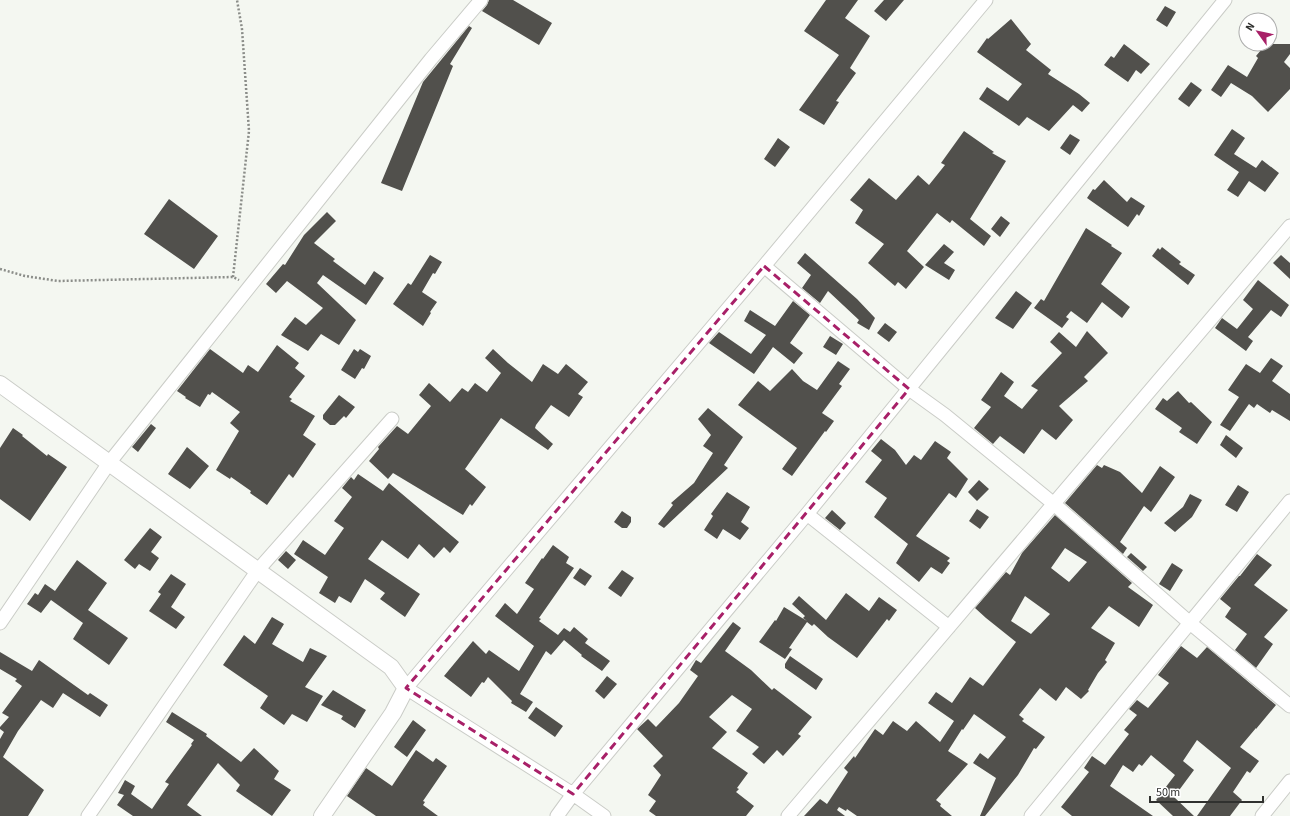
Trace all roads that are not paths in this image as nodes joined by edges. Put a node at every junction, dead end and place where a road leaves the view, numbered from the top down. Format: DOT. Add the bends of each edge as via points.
graph roads {
  1 [pos="481,0"];
  2 [pos="986,0"];
  3 [pos="1225,0"];
  4 [pos="1290,226"];
  5 [pos="764,266"];
  6 [pos="0,384"];
  7 [pos="909,389"];
  8 [pos="392,418"];
  9 [pos="109,463"];
  10 [pos="1290,500"];
  11 [pos="1054,504"];
  12 [pos="807,514"];
  13 [pos="258,570"];
  14 [pos="0,623"];
  15 [pos="1190,623"];
  16 [pos="949,627"];
  17 [pos="406,688"];
  18 [pos="1290,706"];
  19 [pos="1290,781"];
  20 [pos="573,794"];
  21 [pos="88,816"];
  22 [pos="322,816"];
  23 [pos="557,816"];
  24 [pos="604,816"];
  25 [pos="788,816"];
  26 [pos="1031,816"];
  27 [pos="1262,816"];
  1 -- 9 [label="street" via="431,59"];
  2 -- 5 [label="street"];
  3 -- 7 [label="street"];
  4 -- 11 [label="street"];
  5 -- 7 [label="street"];
  5 -- 17 [label="street"];
  6 -- 9 [label="street"];
  7 -- 11 [label="street"];
  7 -- 12 [label="street"];
  8 -- 13 [label="street"];
  9 -- 13 [label="street"];
  9 -- 14 [label="street"];
  10 -- 15 [label="street"];
  11 -- 15 [label="street"];
  11 -- 16 [label="street"];
  12 -- 16 [label="street"];
  12 -- 20 [label="street"];
  13 -- 17 [label="street" via="391,667"];
  13 -- 21 [label="street"];
  15 -- 18 [label="street"];
  15 -- 26 [label="street"];
  16 -- 25 [label="street"];
  17 -- 20 [label="street"];
  17 -- 22 [label="street" via="393,713"];
  19 -- 27 [label="street"];
  20 -- 23 [label="street"];
  20 -- 24 [label="street"];
}
